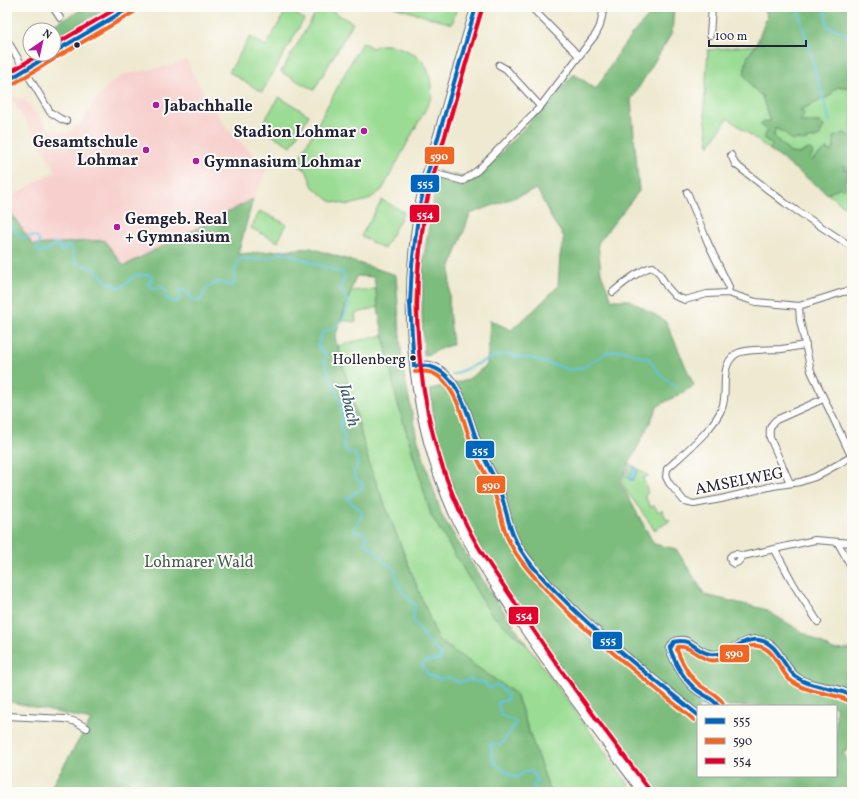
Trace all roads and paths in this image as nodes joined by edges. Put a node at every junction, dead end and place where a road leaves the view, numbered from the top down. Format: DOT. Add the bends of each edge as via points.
graph roads {
  1 [pos="53,7"];
  2 [pos="131,7"];
  3 [pos="476,7"];
  4 [pos="531,7"];
  5 [pos="604,7"];
  6 [pos="712,7"];
  7 [pos="60,18"];
  8 [pos="710,35"];
  9 [pos="7,40"];
  10 [pos="62,47"];
  11 [pos="579,56"];
  12 [pos="38,62"];
  13 [pos="499,65"];
  14 [pos="25,70"];
  15 [pos="7,81"];
  16 [pos="540,106"];
  17 [pos="66,121"];
  18 [pos="731,155"];
  19 [pos="428,172"];
  20 [pos="687,192"];
  21 [pos="852,247"];
  22 [pos="852,291"];
  23 [pos="613,292"];
  24 [pos="728,293"];
  25 [pos="799,306"];
  26 [pos="806,345"];
  27 [pos="414,366"];
  28 [pos="823,399"];
  29 [pos="852,458"];
  30 [pos="790,484"];
  31 [pos="838,543"];
  32 [pos="852,543"];
  33 [pos="775,550"];
  34 [pos="743,556"];
  35 [pos="852,568"];
  36 [pos="818,622"];
  37 [pos="852,696"];
  38 [pos="717,705"];
  39 [pos="697,714"];
  40 [pos="7,716"];
  41 [pos="87,728"];
  42 [pos="643,792"];
  1 -- 7 [label="street"];
  2 -- 10 [label="main road"];
  3 -- 19 [label="main road"];
  4 -- 11 [label="street"];
  5 -- 11 [label="street" via="600,26"];
  6 -- 8 [label="street"];
  9 -- 14 [label="street"];
  11 -- 16 [label="street"];
  12 -- 14 [label="main road"];
  13 -- 16 [label="street" via="506,69"];
  14 -- 15 [label="main road"];
  14 -- 17 [label="street" via="50,112"];
  16 -- 19 [label="street" via="478,170 464,181"];
  18 -- 21 [label="street" via="735,164 785,203"];
  19 -- 27 [label="main road" via="419,209 412,265 410,304"];
  20 -- 24 [label="street" via="729,287"];
  22 -- 25 [label="street"];
  23 -- 24 [label="street" via="653,267 671,292 680,299"];
  24 -- 25 [label="street" via="756,302"];
  25 -- 26 [label="street"];
  26 -- 28 [label="street" via="811,371"];
  26 -- 30 [label="street, AMSELWEG" via="744,351 730,359 725,373 726,395 716,421 667,469 666,476 685,502 694,504"];
  27 -- 39 [label="street" via="432,366 442,371 460,394 478,445 499,487 514,537 521,550 563,599 592,627"];
  27 -- 42 [label="main road" via="430,448 458,523 487,572 537,646"];
  28 -- 29 [label="street"];
  28 -- 30 [label="street" via="771,424 770,438"];
  29 -- 30 [label="street, AMSELWEG" via="815,477"];
  31 -- 32 [label="street"];
  31 -- 33 [label="street" via="815,540"];
  31 -- 35 [label="street"];
  33 -- 34 [label="street"];
  33 -- 36 [label="street"];
  37 -- 38 [label="street" via="798,678 790,672 774,648 766,641 748,641 718,654 708,654 687,640 680,639 674,642 670,649 673,659 691,685 698,692 714,699"];
  40 -- 41 [label="street" via="65,719"];
}
